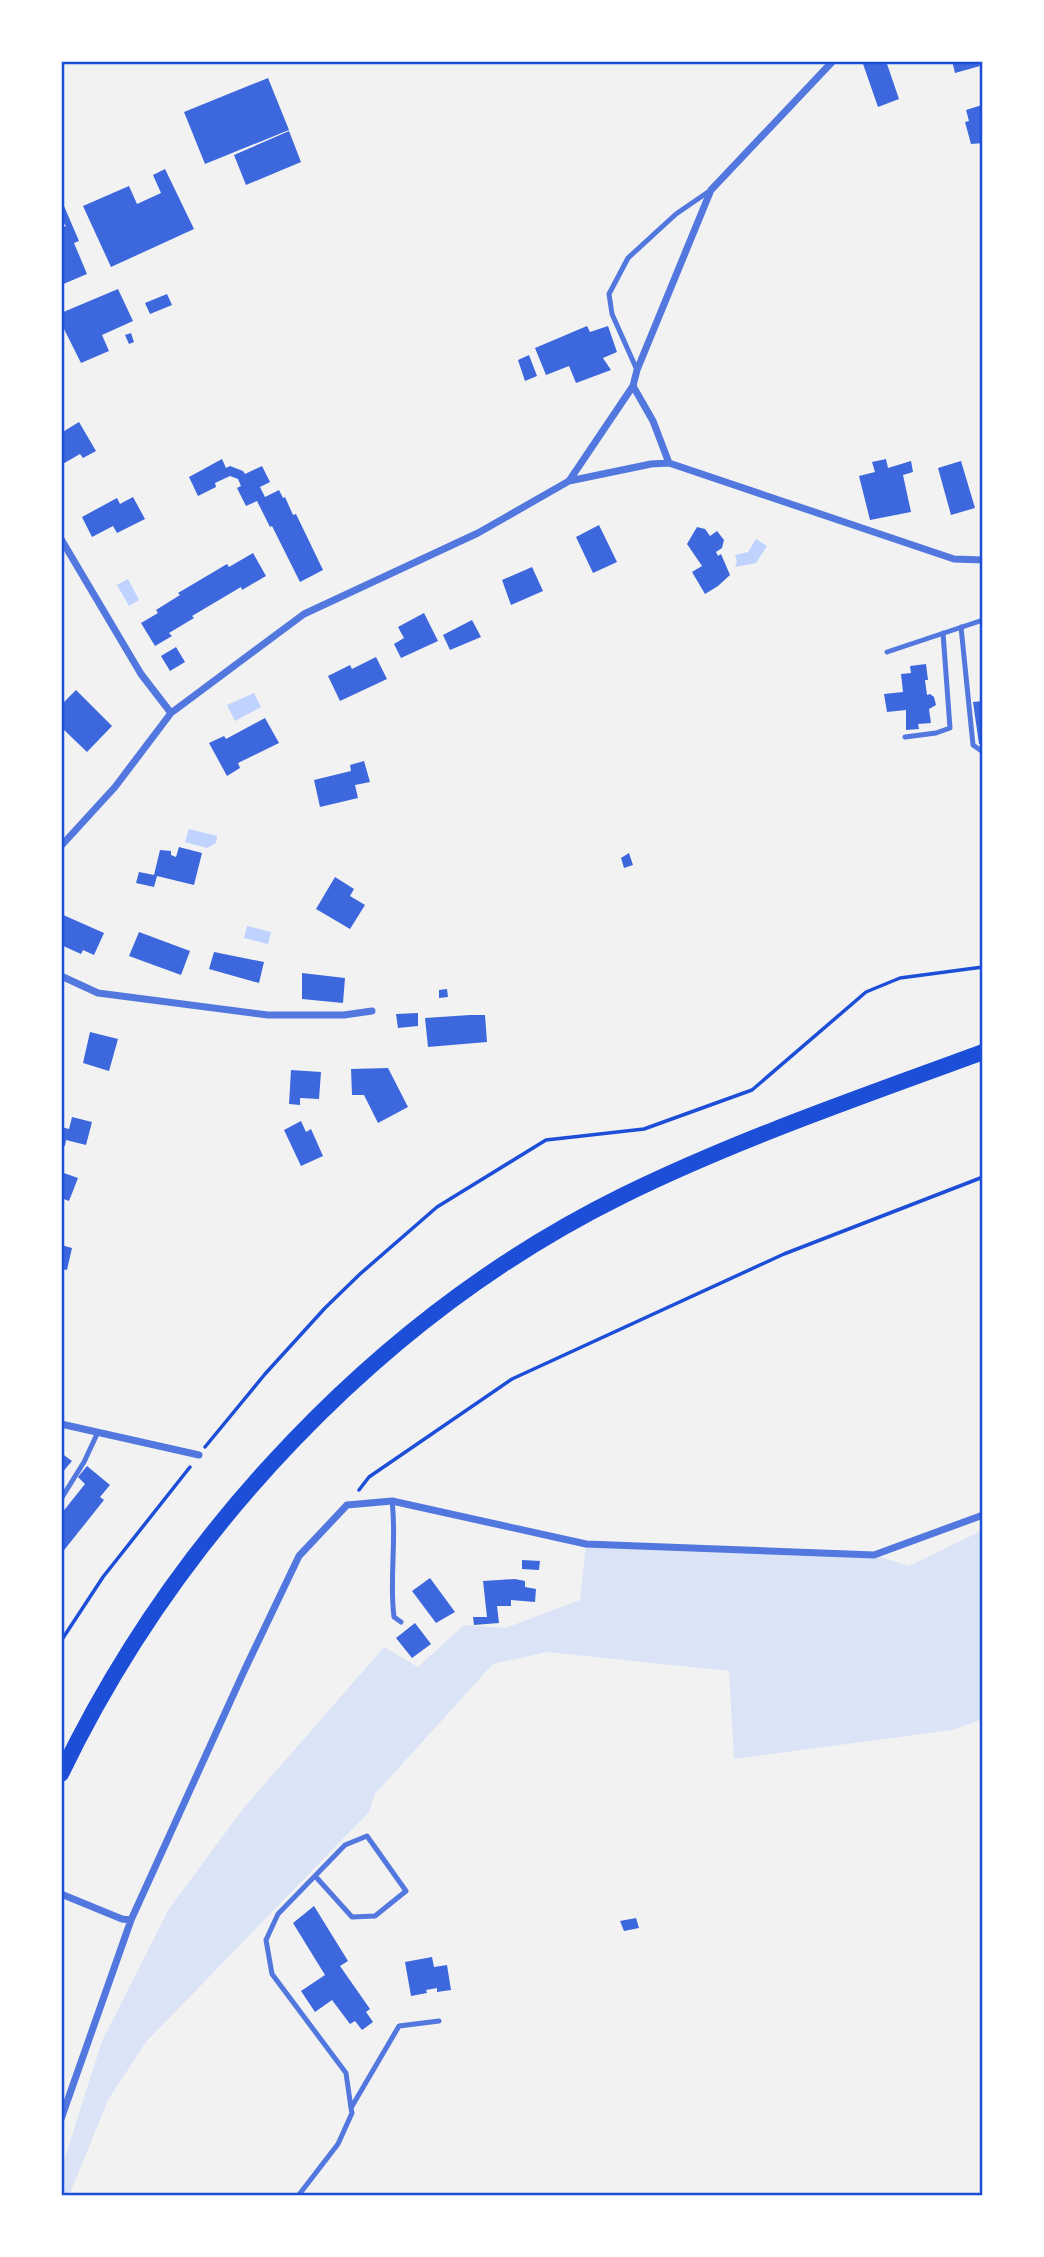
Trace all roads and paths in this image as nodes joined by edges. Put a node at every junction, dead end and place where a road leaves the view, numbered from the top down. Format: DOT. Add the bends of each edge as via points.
graph roads {
  1 [pos="833,61"];
  2 [pos="711,190"];
  3 [pos="637,370"];
  4 [pos="633,386"];
  5 [pos="669,463"];
  6 [pos="569,481"];
  7 [pos="61,539"];
  8 [pos="983,560"];
  9 [pos="983,620"];
  10 [pos="961,627"];
  11 [pos="943,633"];
  12 [pos="887,652"];
  13 [pos="171,713"];
  14 [pos="905,737"];
  15 [pos="983,752"];
  16 [pos="61,846"];
  17 [pos="983,967"];
  18 [pos="61,976"];
  19 [pos="372,1011"];
  20 [pos="983,1052"];
  21 [pos="983,1177"];
  22 [pos="61,1424"];
  23 [pos="99,1433"];
  24 [pos="199,1455"];
  25 [pos="369,1478"];
  26 [pos="61,1499"];
  27 [pos="392,1501"];
  28 [pos="983,1515"];
  29 [pos="401,1622"];
  30 [pos="61,1641"];
  31 [pos="61,1774"];
  32 [pos="316,1877"];
  33 [pos="61,1894"];
  34 [pos="131,1920"];
  35 [pos="439,2021"];
  36 [pos="351,2108"];
  37 [pos="61,2119"];
  38 [pos="298,2196"];
  1 -- 2 [label="street"];
  2 -- 3 [label="street"];
  2 -- 3 [label="lane" via="676,214 628,258 609,293 612,314"];
  3 -- 4 [label="street"];
  4 -- 5 [label="street"];
  4 -- 6 [label="street"];
  5 -- 6 [label="street"];
  5 -- 8 [label="street" via="954,559"];
  6 -- 13 [label="street" via="478,533 303,614"];
  7 -- 13 [label="street" via="141,674"];
  9 -- 10 [label="lane"];
  10 -- 11 [label="lane"];
  10 -- 15 [label="lane" via="973,746"];
  11 -- 12 [label="lane"];
  11 -- 14 [label="lane" via="950,728"];
  13 -- 16 [label="street" via="115,787"];
  17 -- 24 [label="path" via="900,978 866,992 752,1090 644,1129 546,1140 437,1207 325,1308"];
  18 -- 19 [label="street" via="98,993 268,1015"];
  20 -- 31 [label="main road" via="721,1150 620,1197 490,1275 422,1325 311,1422 200,1550 112,1678"];
  21 -- 25 [label="path" via="784,1254 512,1379"];
  22 -- 23 [label="street"];
  23 -- 24 [label="street"];
  23 -- 26 [label="lane"];
  24 -- 30 [label="path" via="103,1577"];
  27 -- 28 [label="street" via="586,1544 874,1555"];
  27 -- 29 [label="lane" via="392,1601 394,1617"];
  27 -- 34 [label="street" via="347,1505 299,1556"];
  32 -- 32 [label="lane" via="345,1845 367,1836 406,1891 375,1916 352,1917"];
  32 -- 36 [label="lane" via="278,1914 266,1940 272,1974 346,2073"];
  33 -- 34 [label="street"];
  34 -- 37 [label="street"];
  35 -- 36 [label="lane" via="400,2026"];
  36 -- 38 [label="lane" via="338,2144"];
}
